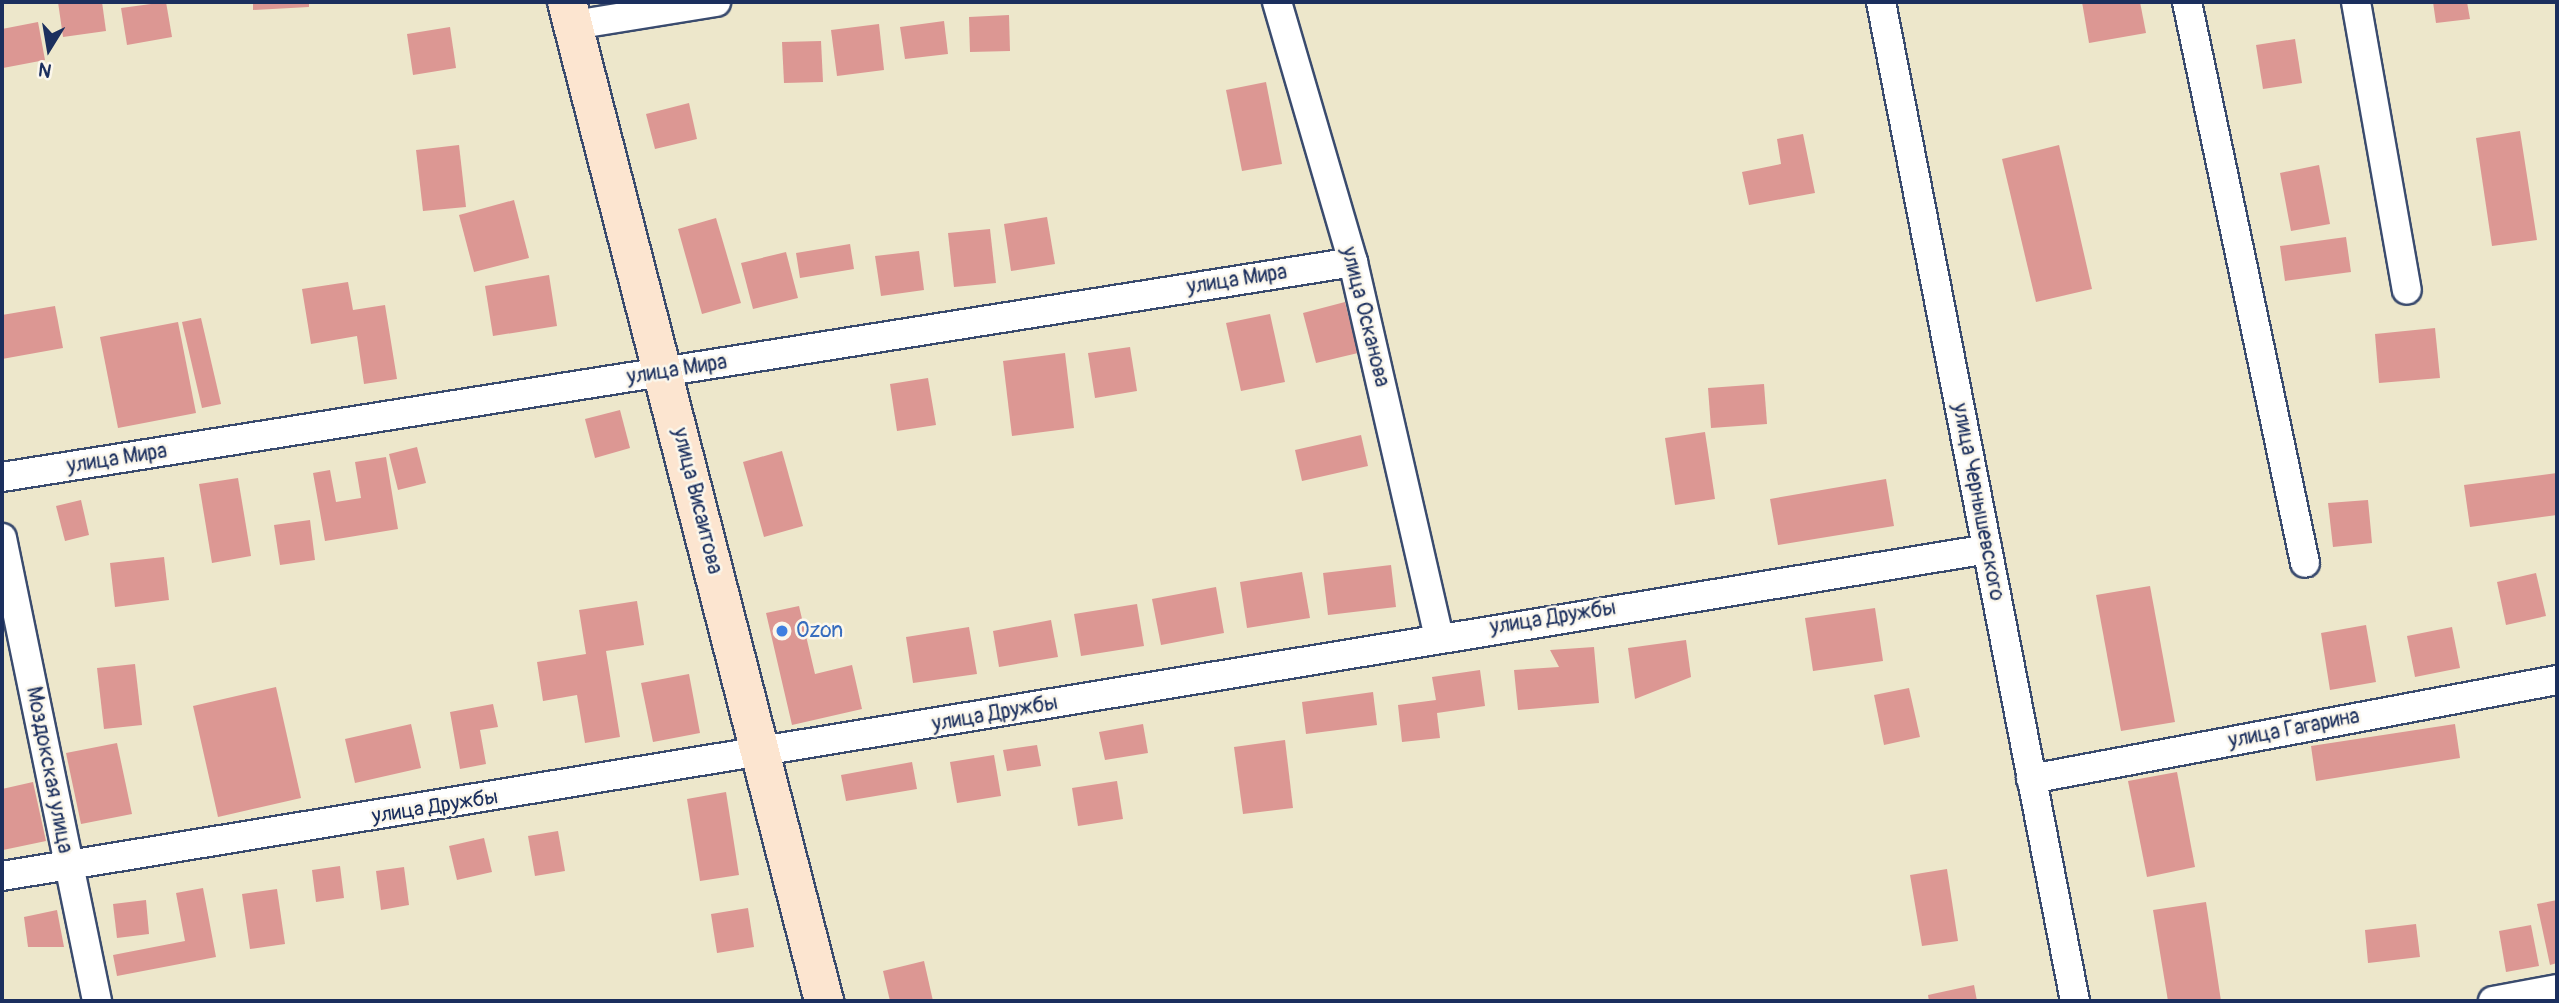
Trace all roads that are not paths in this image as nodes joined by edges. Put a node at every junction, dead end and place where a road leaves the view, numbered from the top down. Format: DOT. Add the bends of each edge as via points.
graph roads {
  1 [pos="716,2"];
  2 [pos="1277,2"];
  3 [pos="1881,2"];
  4 [pos="2187,2"];
  5 [pos="2356,2"];
  6 [pos="570,14"];
  7 [pos="1353,262"];
  8 [pos="2407,290"];
  9 [pos="664,373"];
  10 [pos="2,477"];
  11 [pos="2,538"];
  12 [pos="1987,549"];
  13 [pos="2305,563"];
  14 [pos="1439,636"];
  15 [pos="2557,680"];
  16 [pos="761,756"];
  17 [pos="2031,779"];
  18 [pos="68,866"];
  19 [pos="2,876"];
  20 [pos="2557,989"];
  21 [pos="97,1001"];
  22 [pos="824,1001"];
  23 [pos="2075,1001"];
  24 [pos="2493,1001"];
  1 -- 6 [label="street"];
  2 -- 7 [label="street, улица Осканова"];
  3 -- 12 [label="street, улица Чернышевского"];
  4 -- 13 [label="street"];
  5 -- 8 [label="street"];
  6 -- 9 [label="street, улица Висаитова"];
  7 -- 9 [label="street, улица Мира"];
  7 -- 14 [label="street, улица Осканова"];
  9 -- 10 [label="street, улица Мира"];
  9 -- 16 [label="street, улица Висаитова"];
  11 -- 18 [label="street, Моздокская улица"];
  12 -- 14 [label="street, улица Дружбы"];
  12 -- 17 [label="street, улица Чернышевского"];
  14 -- 16 [label="street, улица Дружбы"];
  15 -- 17 [label="street, улица Гагарина"];
  16 -- 18 [label="street, улица Дружбы"];
  16 -- 22 [label="street, улица Висаитова"];
  17 -- 23 [label="street, улица Чернышевского"];
  18 -- 19 [label="street, улица Дружбы"];
  18 -- 21 [label="street, Моздокская улица"];
  20 -- 24 [label="street"];
}
